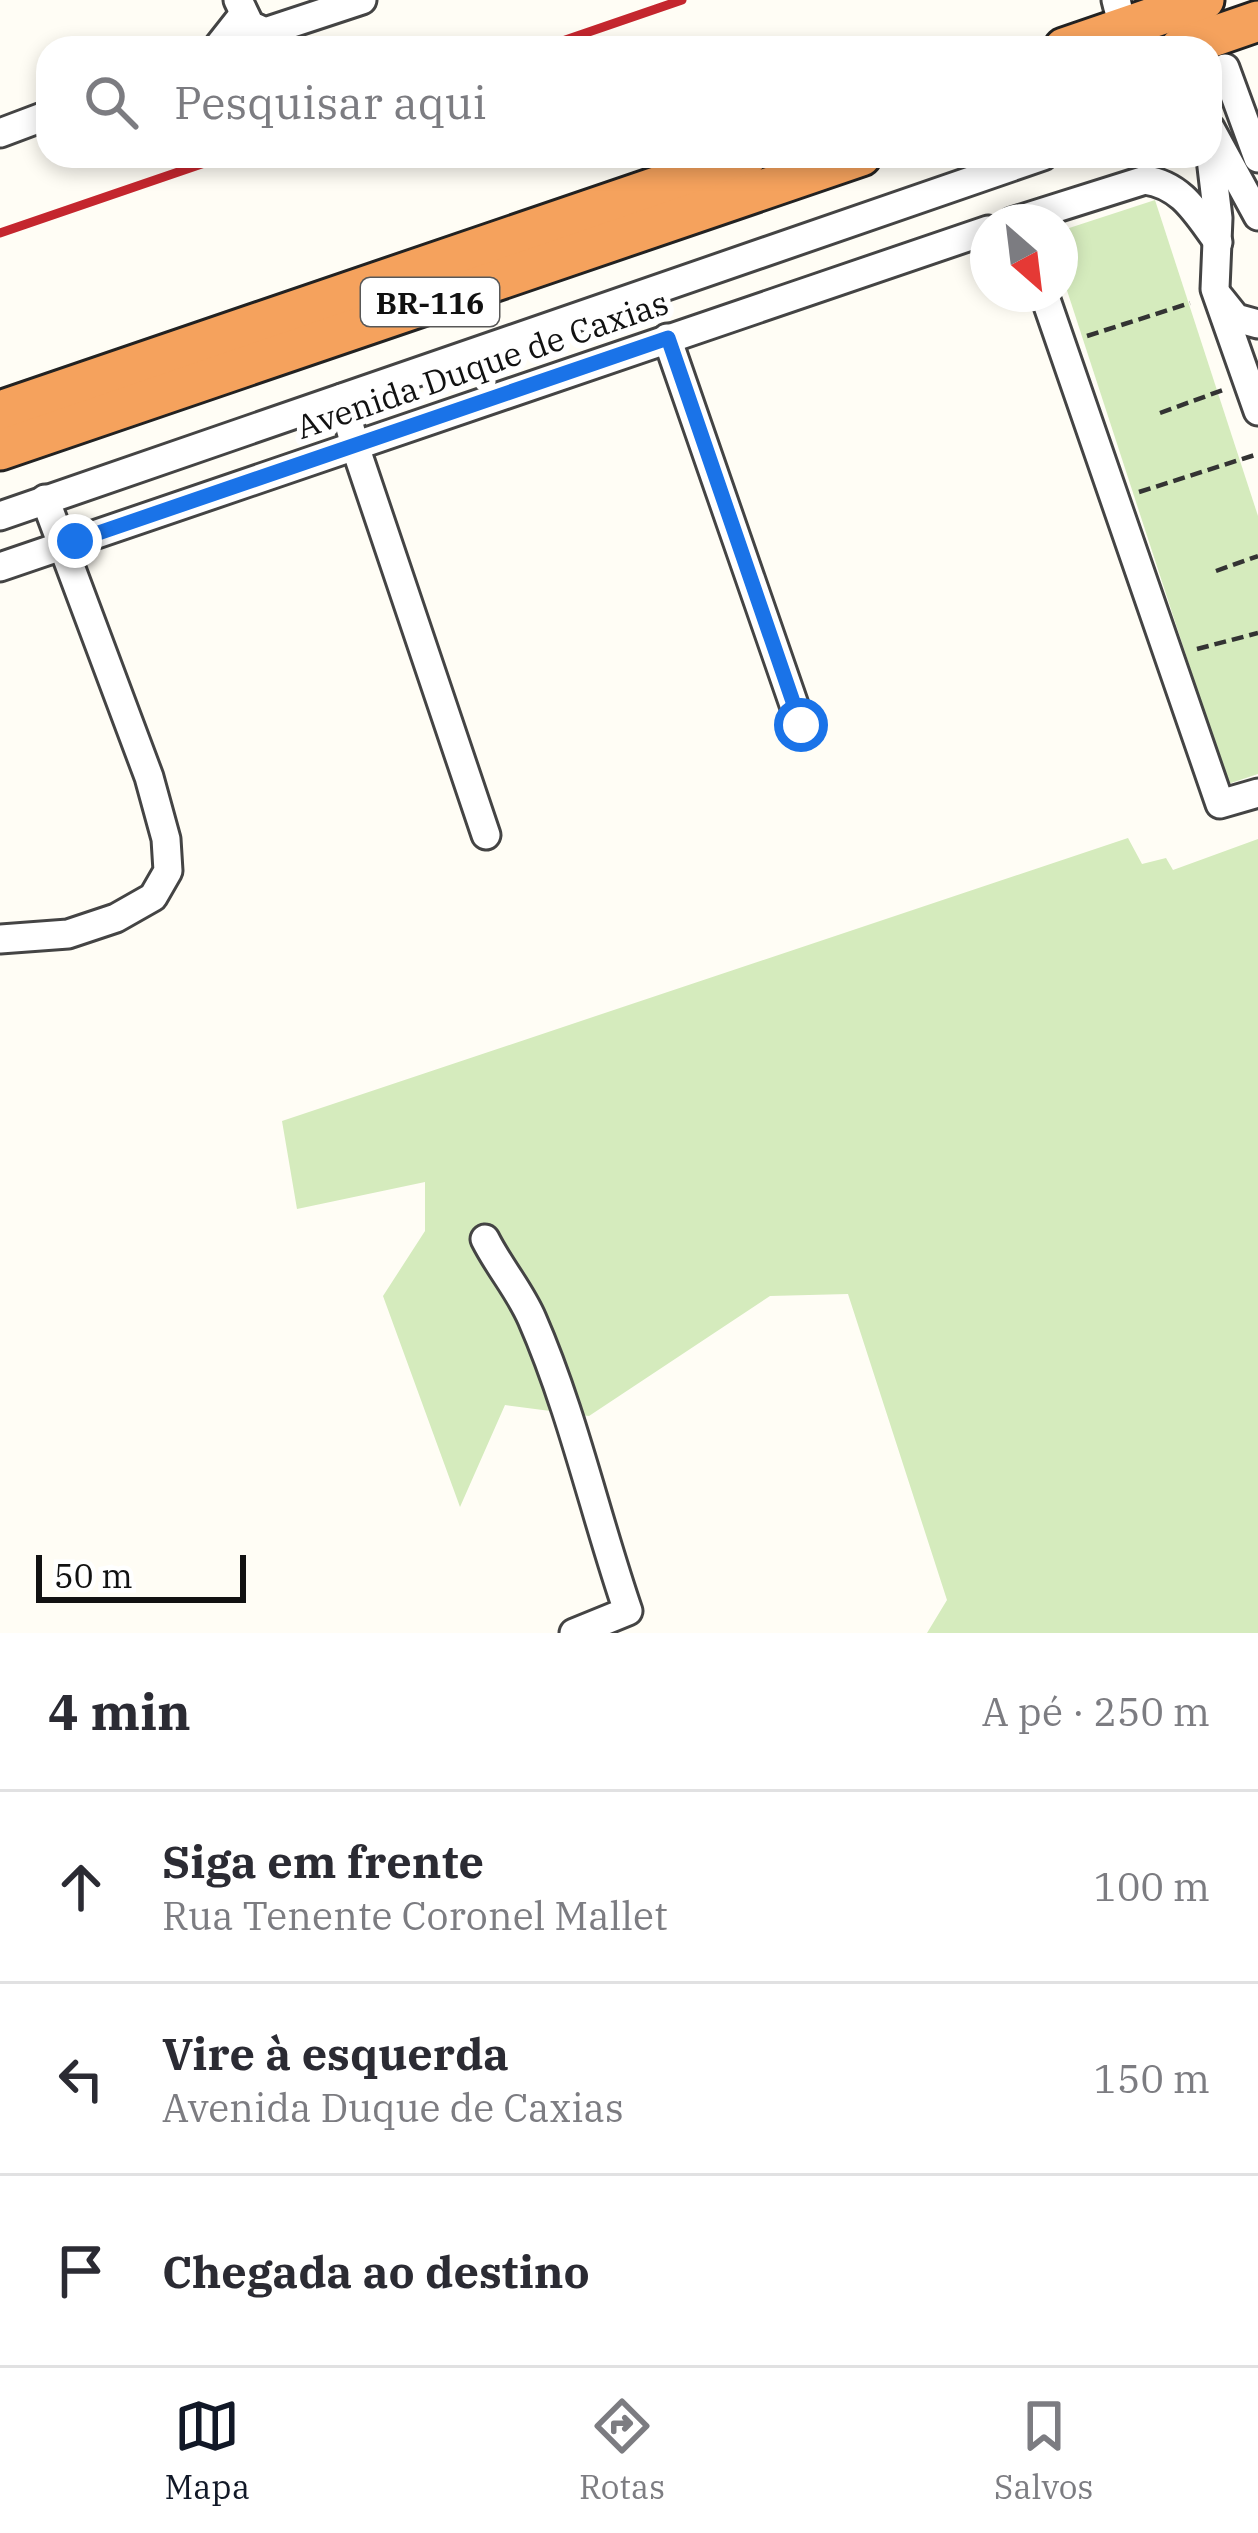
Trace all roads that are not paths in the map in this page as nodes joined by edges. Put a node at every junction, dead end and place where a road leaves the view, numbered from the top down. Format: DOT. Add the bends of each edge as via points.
graph roads {
  1 [pos="362,0"];
  2 [pos="1204,0"];
  3 [pos="241,8"];
  4 [pos="1258,22"];
  5 [pos="225,36"];
  6 [pos="1099,36"];
  7 [pos="1216,36"];
  8 [pos="1239,82"];
  9 [pos="36,120"];
  10 [pos="0,133"];
  11 [pos="1222,150"];
  12 [pos="1257,150"];
  13 [pos="712,168"];
  14 [pos="825,168"];
  15 [pos="1009,168"];
  16 [pos="1212,168"];
  17 [pos="998,172"];
  18 [pos="1008,204"];
  19 [pos="1066,204"];
  20 [pos="1258,216"];
  21 [pos="970,236"];
  22 [pos="1218,242"];
  23 [pos="1215,289"];
  24 [pos="1051,312"];
  25 [pos="1258,324"];
  26 [pos="668,338"];
  27 [pos="342,398"];
  28 [pos="0,411"];
  29 [pos="1258,411"];
  30 [pos="355,446"];
  31 [pos="10,449"];
  32 [pos="45,499"];
  33 [pos="0,516"];
  34 [pos="61,545"];
  35 [pos="0,567"];
  36 [pos="801,725"];
  37 [pos="1258,793"];
  38 [pos="485,835"];
  39 [pos="0,939"];
  40 [pos="485,1239"];
  41 [pos="632,1622"];
  42 [pos="574,1633"];
  1 -- 3 [label="street" via="265,32"];
  2 -- 6 [label="highway"];
  3 -- 5 [label="street"];
  4 -- 7 [label="highway"];
  8 -- 12 [label="street"];
  9 -- 10 [label="street"];
  11 -- 20 [label="street"];
  13 -- 28 [label="highway, BR-116"];
  14 -- 31 [label="highway, BR-116"];
  15 -- 17 [label="street, Avenida Duque de Caxias"];
  16 -- 22 [label="street"];
  17 -- 18 [label="street"];
  17 -- 27 [label="street, Avenida Duque de Caxias"];
  19 -- 22 [label="street" via="1124,184 1163,183"];
  21 -- 26 [label="street, Avenida Duque de Caxias"];
  22 -- 23 [label="street"];
  23 -- 25 [label="street" via="1236,318"];
  23 -- 29 [label="street"];
  24 -- 37 [label="street" via="1220,804"];
  26 -- 30 [label="street, Avenida Duque de Caxias"];
  26 -- 36 [label="street"];
  27 -- 30 [label="street"];
  27 -- 32 [label="street, Avenida Duque de Caxias"];
  30 -- 34 [label="street, Avenida Duque de Caxias"];
  30 -- 38 [label="street"];
  32 -- 33 [label="street, Avenida Duque de Caxias"];
  32 -- 34 [label="street"];
  34 -- 35 [label="street, Avenida Duque de Caxias"];
  34 -- 39 [label="street" via="149,777 168,871 153,897 116,918 68,934"];
  40 -- 41 [label="street" via="531,1315"];
  41 -- 42 [label="street"];
}
